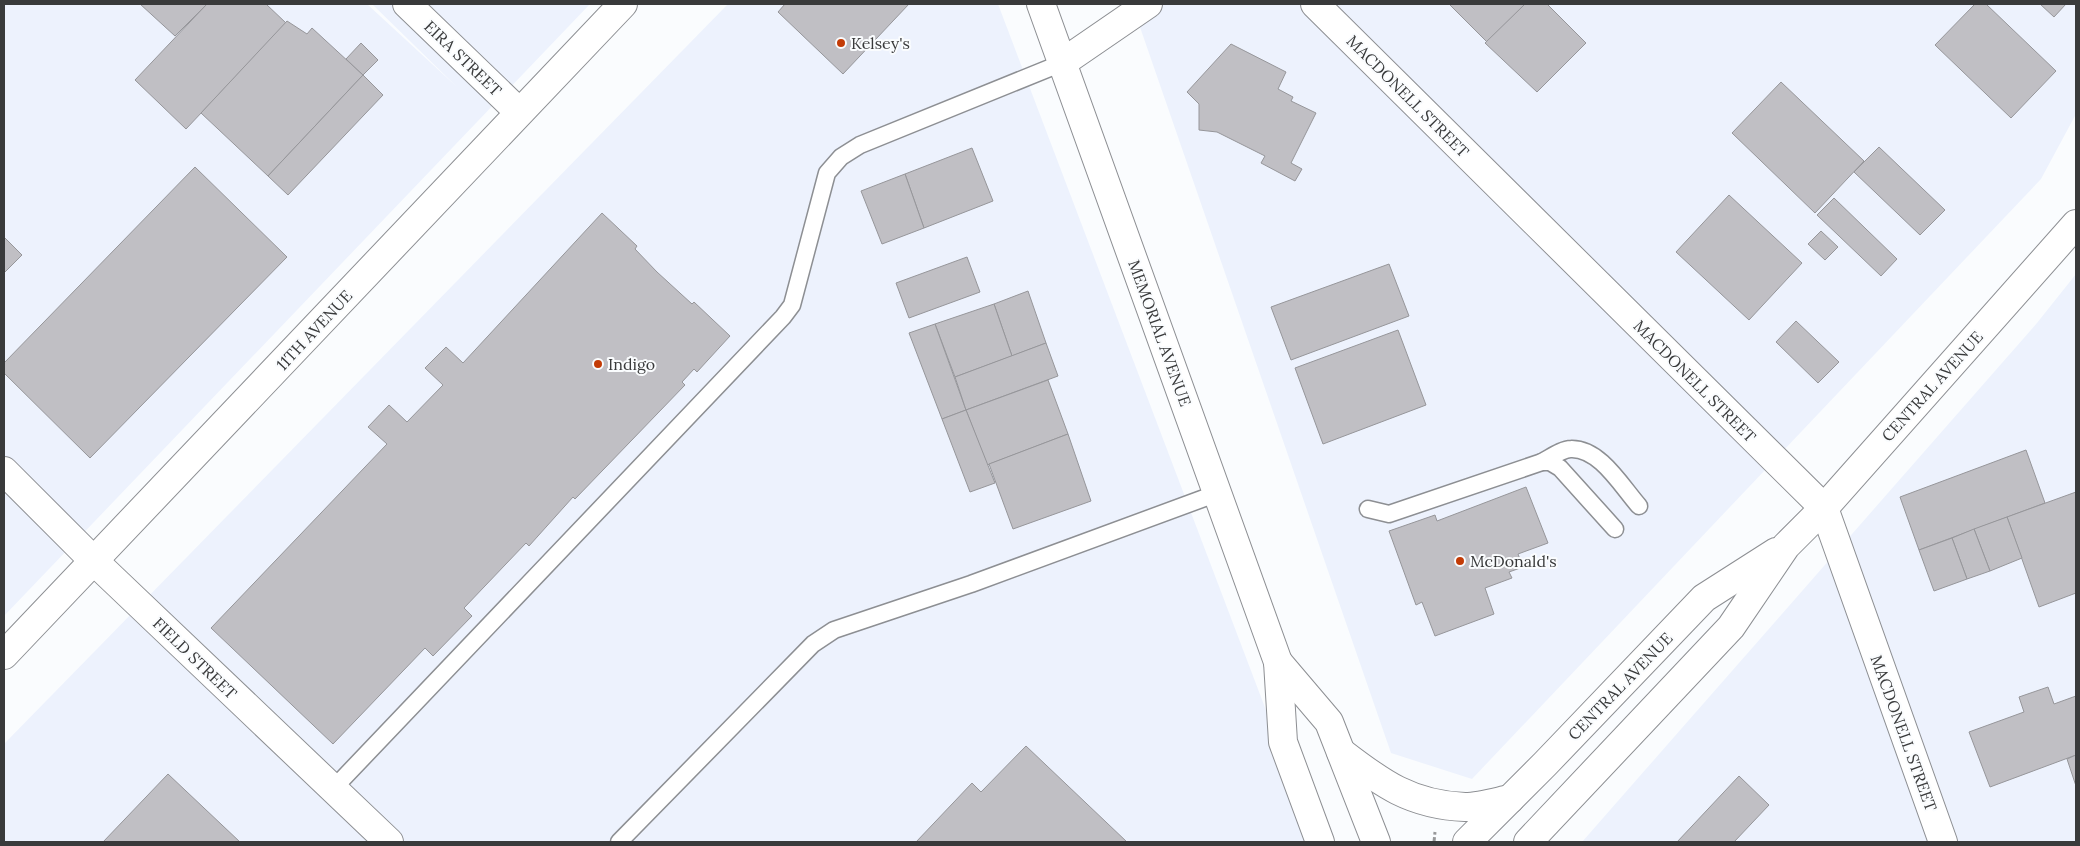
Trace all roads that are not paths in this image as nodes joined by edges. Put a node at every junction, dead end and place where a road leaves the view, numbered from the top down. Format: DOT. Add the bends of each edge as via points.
graph roads {
  1 [pos="407,4"];
  2 [pos="624,4"];
  3 [pos="1041,4"];
  4 [pos="1148,4"];
  5 [pos="1315,4"];
  6 [pos="1062,63"];
  7 [pos="519,112"];
  8 [pos="2076,224"];
  9 [pos="1542,462"];
  10 [pos="4,471"];
  11 [pos="1218,493"];
  12 [pos="1639,506"];
  13 [pos="1824,508"];
  14 [pos="1368,509"];
  15 [pos="1615,529"];
  16 [pos="1786,546"];
  17 [pos="94,562"];
  18 [pos="4,655"];
  19 [pos="1278,662"];
  20 [pos="1341,752"];
  21 [pos="1296,779"];
  22 [pos="333,788"];
  23 [pos="1510,799"];
  24 [pos="389,842"];
  25 [pos="620,842"];
  26 [pos="1304,842"];
  27 [pos="1320,842"];
  28 [pos="1376,842"];
  29 [pos="1468,842"];
  30 [pos="1528,842"];
  31 [pos="1943,842"];
  1 -- 7 [label="street, EIRA STREET"];
  2 -- 7 [label="street, 11TH AVENUE"];
  3 -- 6 [label="street, MEMORIAL AVENUE"];
  4 -- 6 [label="street"];
  5 -- 13 [label="street, MACDONELL STREET"];
  6 -- 11 [label="street, MEMORIAL AVENUE"];
  6 -- 22 [label="lane" via="860,145 841,157 827,173 792,305 783,318"];
  7 -- 17 [label="street, 11TH AVENUE"];
  8 -- 13 [label="street, CENTRAL AVENUE"];
  9 -- 12 [label="lane" via="1573,449 1592,455"];
  9 -- 14 [label="lane" via="1389,514"];
  9 -- 15 [label="lane" via="1550,462 1560,468"];
  10 -- 17 [label="street, FIELD STREET"];
  11 -- 19 [label="street, MEMORIAL AVENUE"];
  11 -- 25 [label="lane" via="834,630 813,644"];
  13 -- 16 [label="street, CENTRAL AVENUE"];
  13 -- 31 [label="street, MACDONELL STREET"];
  16 -- 23 [label="street, CENTRAL AVENUE" via="1704,598"];
  16 -- 30 [label="street, CENTRAL AVENUE" via="1731,627"];
  17 -- 18 [label="street, 11TH AVENUE"];
  17 -- 22 [label="street, FIELD STREET"];
  19 -- 20 [label="street, MEMORIAL AVENUE" via="1329,722"];
  19 -- 21 [label="street, MEMORIAL AVENUE" via="1283,742"];
  20 -- 23 [label="street" via="1383,784 1419,800 1466,807"];
  20 -- 28 [label="street, MEMORIAL AVENUE"];
  21 -- 26 [label="street"];
  21 -- 27 [label="street, MEMORIAL AVENUE"];
  22 -- 24 [label="street, FIELD STREET"];
  23 -- 29 [label="street, CENTRAL AVENUE"];
}
